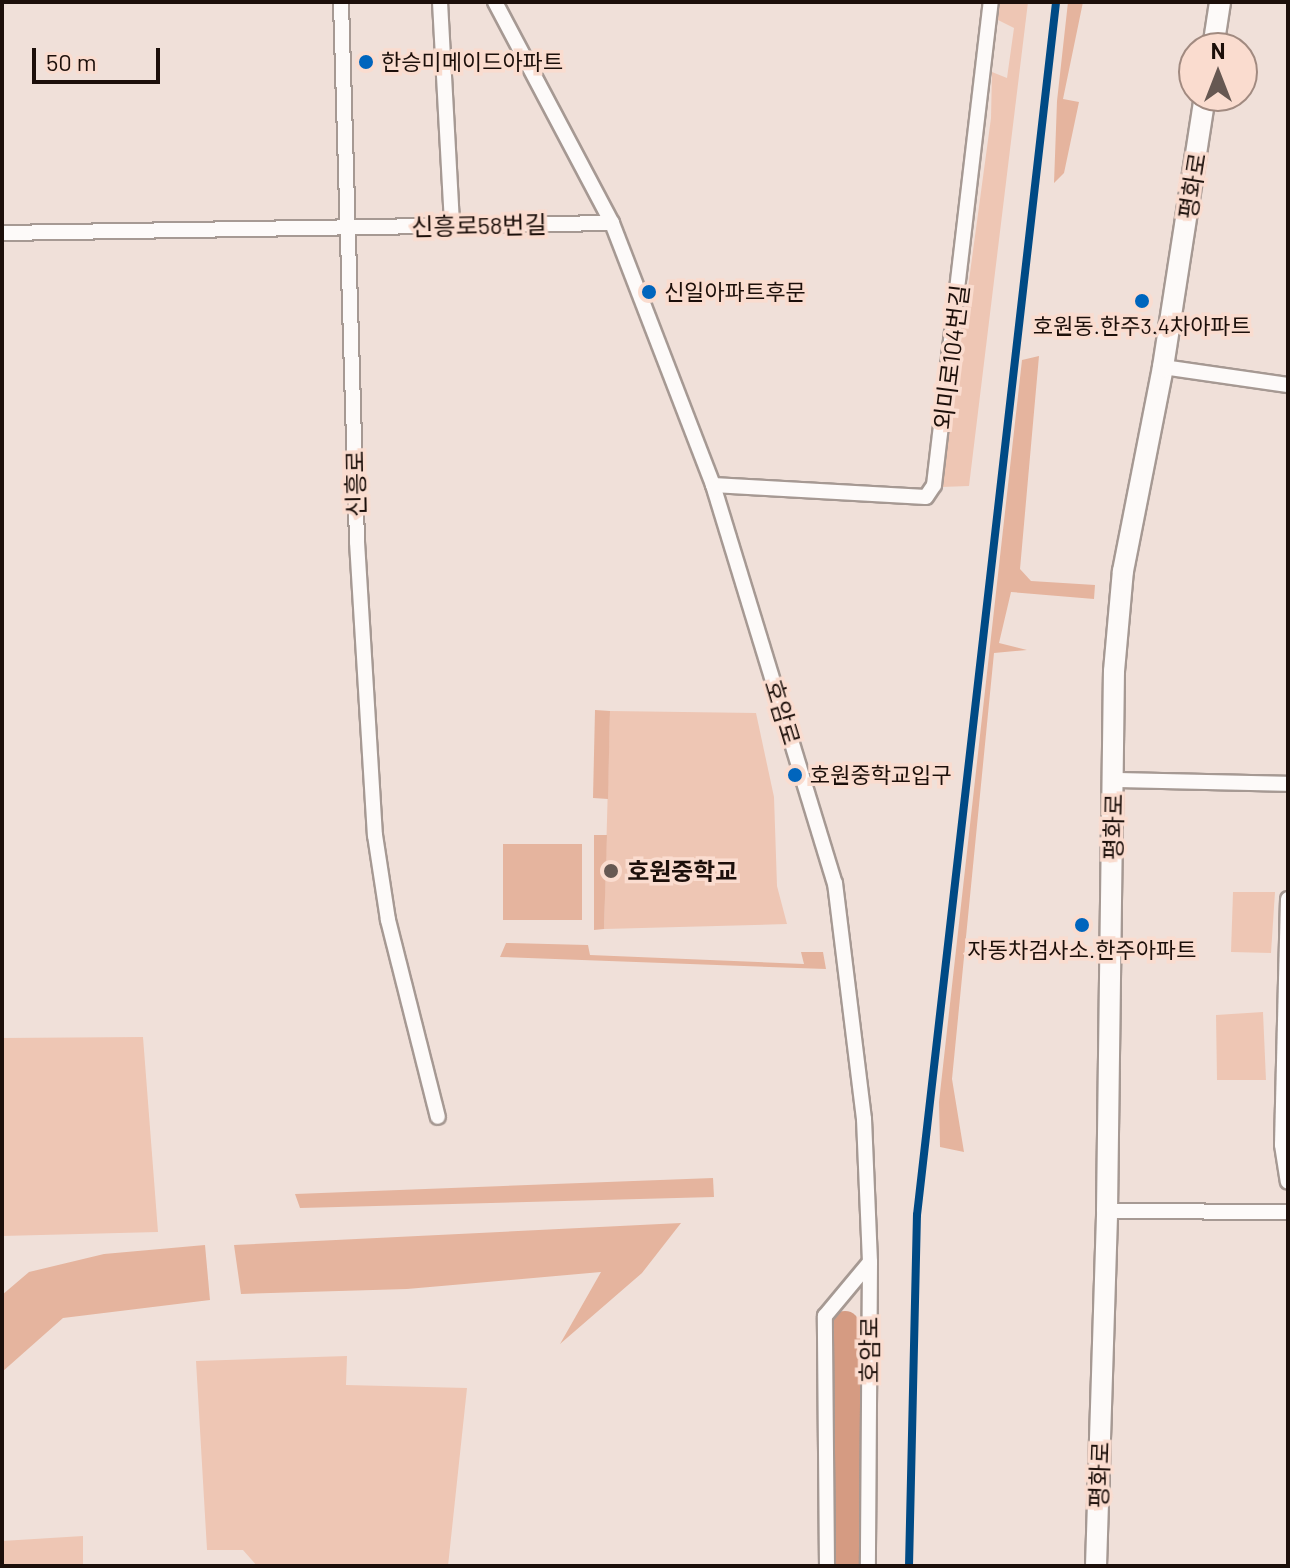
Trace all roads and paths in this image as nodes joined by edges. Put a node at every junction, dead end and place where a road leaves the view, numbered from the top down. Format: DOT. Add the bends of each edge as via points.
graph roads {
  1 [pos="341,2"];
  2 [pos="440,2"];
  3 [pos="495,2"];
  4 [pos="991,2"];
  5 [pos="1220,2"];
  6 [pos="1215,32"];
  7 [pos="1203,112"];
  8 [pos="612,223"];
  9 [pos="452,224"];
  10 [pos="346,226"];
  11 [pos="2,233"];
  12 [pos="1163,367"];
  13 [pos="1288,385"];
  14 [pos="713,485"];
  15 [pos="1114,780"];
  16 [pos="1288,784"];
  17 [pos="1288,899"];
  18 [pos="438,1117"];
  19 [pos="1288,1182"];
  20 [pos="1107,1211"];
  21 [pos="1288,1212"];
  22 [pos="870,1262"];
  23 [pos="827,1566"];
  24 [pos="868,1566"];
  25 [pos="1096,1566"];
  1 -- 10 [label="street, 신흥로"];
  2 -- 9 [label="street"];
  3 -- 8 [label="street, 호암로"];
  4 -- 14 [label="street, 외미로104번길" via="934,485 926,497"];
  5 -- 6 [label="main road"];
  7 -- 12 [label="main road, 평화로"];
  8 -- 9 [label="street, 신흥로58번길"];
  8 -- 14 [label="street, 호암로"];
  9 -- 10 [label="street, 신흥로58번길"];
  10 -- 11 [label="street, 신흥로58번길"];
  10 -- 18 [label="street, 신흥로" via="375,835"];
  12 -- 13 [label="street"];
  12 -- 15 [label="main road, 평화로" via="1123,571 1114,671"];
  14 -- 22 [label="street, 호암로" via="835,883 864,1119"];
  15 -- 16 [label="street"];
  15 -- 20 [label="main road, 평화로"];
  17 -- 19 [label="street" via="1282,1145"];
  20 -- 21 [label="street"];
  20 -- 25 [label="main road, 평화로"];
  22 -- 23 [label="street" via="825,1316"];
  22 -- 24 [label="street, 호암로"];
}
